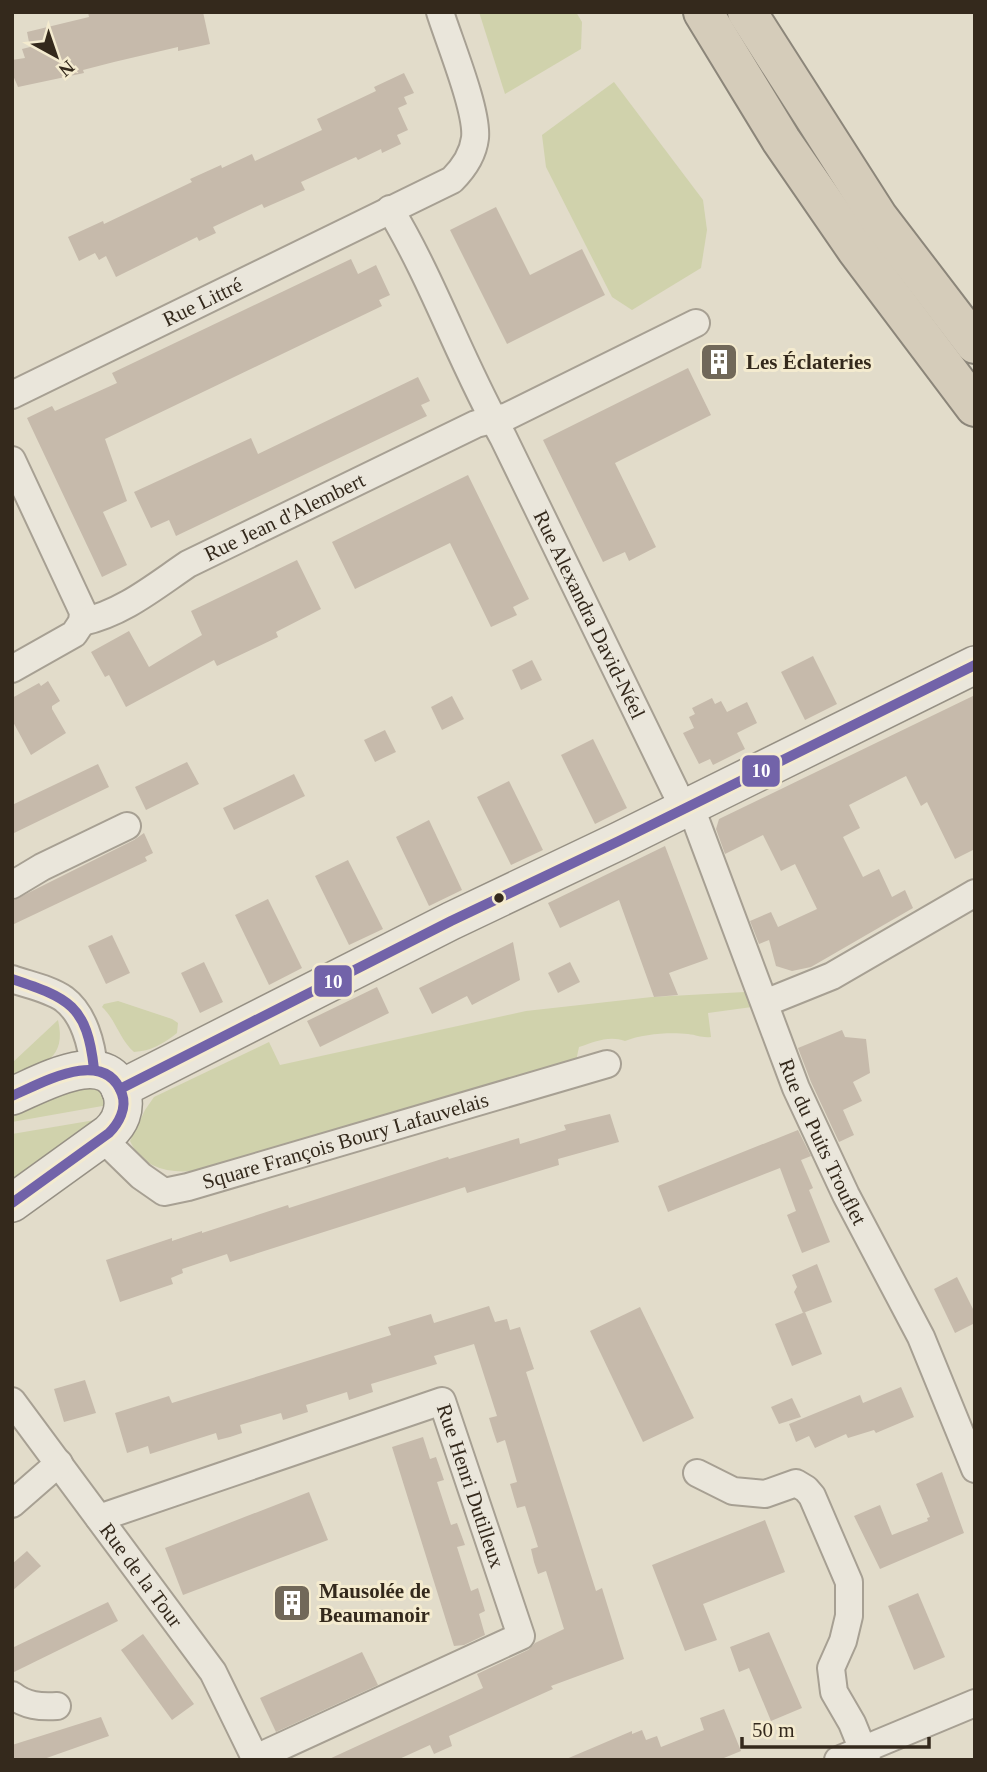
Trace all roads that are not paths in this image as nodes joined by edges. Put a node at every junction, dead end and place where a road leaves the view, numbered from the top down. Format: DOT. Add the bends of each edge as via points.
graph roads {
  1 [pos="440,12"];
  2 [pos="704,12"];
  3 [pos="747,12"];
  4 [pos="390,209"];
  5 [pos="940,300"];
  6 [pos="696,323"];
  7 [pos="975,337"];
  8 [pos="975,344"];
  9 [pos="12,394"];
  10 [pos="971,404"];
  11 [pos="494,420"];
  12 [pos="12,460"];
  13 [pos="82,622"];
  14 [pos="975,665"];
  15 [pos="12,669"];
  16 [pos="687,807"];
  17 [pos="127,826"];
  18 [pos="12,885"];
  19 [pos="975,893"];
  20 [pos="12,979"];
  21 [pos="765,1003"];
  22 [pos="607,1064"];
  23 [pos="107,1079"];
  24 [pos="12,1096"];
  25 [pos="102,1138"];
  26 [pos="12,1203"];
  27 [pos="12,1401"];
  28 [pos="59,1463"];
  29 [pos="975,1469"];
  30 [pos="697,1473"];
  31 [pos="12,1504"];
  32 [pos="99,1518"];
  33 [pos="12,1695"];
  34 [pos="975,1703"];
  35 [pos="57,1706"];
  36 [pos="865,1754"];
  37 [pos="256,1759"];
  38 [pos="838,1760"];
  1 -- 4 [label="street" via="473,114 473,148 452,180"];
  2 -- 10 [label="highway" via="781,140"];
  3 -- 5 [label="highway" via="878,217"];
  4 -- 9 [label="street, Rue Littré"];
  4 -- 11 [label="street, Rue Alexandra David-Néel"];
  5 -- 7 [label="highway"];
  5 -- 8 [label="highway"];
  6 -- 11 [label="street"];
  11 -- 13 [label="street, Rue Jean d'Alembert" via="476,424 188,564 104,617"];
  11 -- 16 [label="street, Rue Alexandra David-Néel"];
  12 -- 13 [label="street" via="81,604"];
  13 -- 15 [label="street" via="74,634"];
  14 -- 16 [label="street"];
  16 -- 21 [label="street, Rue du Puits Trouflet"];
  16 -- 23 [label="street"];
  17 -- 18 [label="street"];
  19 -- 21 [label="street" via="832,976"];
  20 -- 23 [label="street" via="54,993 72,1006"];
  21 -- 29 [label="street, Rue du Puits Trouflet" via="796,1088 846,1195 922,1338"];
  22 -- 25 [label="street, Square François Boury Lafauvelais" via="164,1192"];
  23 -- 24 [label="street" via="74,1071"];
  23 -- 25 [label="street" via="124,1104 115,1127"];
  25 -- 26 [label="street"];
  27 -- 28 [label="street, Rue de la Tour"];
  28 -- 31 [label="street"];
  28 -- 32 [label="street, Rue de la Tour"];
  30 -- 36 [label="street" via="733,1491 765,1494 796,1483 812,1496 849,1582 849,1616 831,1668 834,1692"];
  32 -- 37 [label="street, Rue de la Tour" via="214,1672"];
  32 -- 37 [label="street, Rue Henri Dutilleux" via="442,1401 521,1636"];
  33 -- 35 [label="street" via="27,1704"];
  34 -- 36 [label="street"];
  36 -- 38 [label="street"];
}
